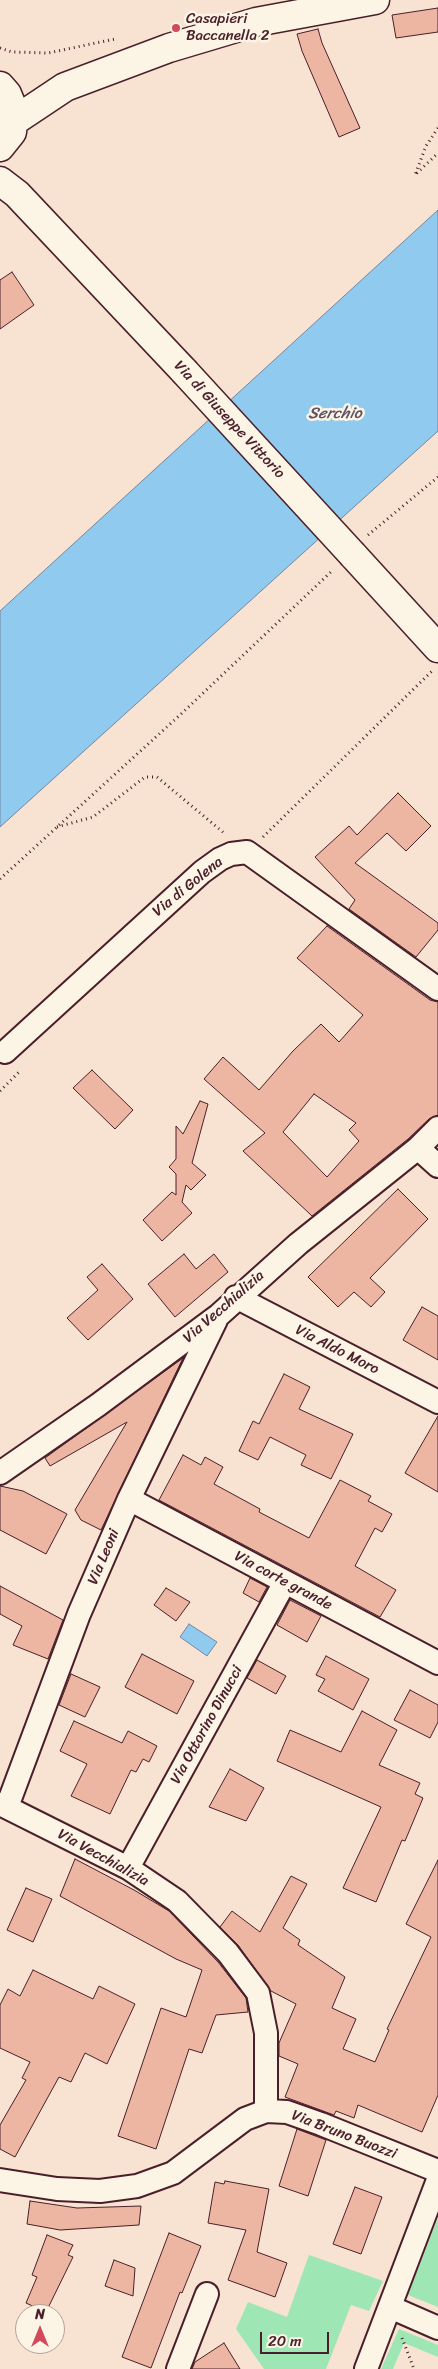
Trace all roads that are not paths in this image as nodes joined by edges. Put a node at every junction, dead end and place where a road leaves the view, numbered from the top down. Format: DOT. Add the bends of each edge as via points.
graph roads {
  1 [pos="375,0"];
  2 [pos="1,87"];
  3 [pos="65,87"];
  4 [pos="7,136"];
  5 [pos="8,188"];
  6 [pos="438,648"];
  7 [pos="438,989"];
  8 [pos="5,1052"];
  9 [pos="438,1128"];
  10 [pos="418,1148"];
  11 [pos="438,1166"];
  12 [pos="236,1298"];
  13 [pos="219,1315"];
  14 [pos="438,1402"];
  15 [pos="0,1473"];
  16 [pos="129,1499"];
  17 [pos="285,1582"];
  18 [pos="438,1663"];
  19 [pos="3,1806"];
  20 [pos="128,1868"];
  21 [pos="266,2111"];
  22 [pos="438,2171"];
  23 [pos="0,2180"];
  24 [pos="438,2180"];
  25 [pos="206,2294"];
  26 [pos="390,2307"];
  27 [pos="438,2328"];
  28 [pos="178,2369"];
  29 [pos="366,2369"];
  1 -- 3 [label="main road" via="256,22 169,48"];
  2 -- 3 [label="main road"];
  2 -- 4 [label="main road" via="12,102"];
  3 -- 4 [label="main road"];
  4 -- 5 [label="main road"];
  5 -- 6 [label="main road, Via di Giuseppe Vittorio, bridge" via="184,371"];
  7 -- 8 [label="street, Via di Golena" via="247,852 220,858 202,872"];
  9 -- 10 [label="street, Via Vecchializia"];
  10 -- 11 [label="street"];
  10 -- 12 [label="street, Via Vecchializia"];
  12 -- 13 [label="street, Via Vecchializia"];
  12 -- 14 [label="street, Via Aldo Moro"];
  13 -- 15 [label="street, Via Vecchializia"];
  13 -- 16 [label="street, Via Leoni"];
  16 -- 17 [label="street, Via corte grande"];
  16 -- 19 [label="street, Via Leoni" via="79,1614"];
  17 -- 18 [label="street, Via corte grande"];
  17 -- 20 [label="street, Via Ottorino Dinucci"];
  19 -- 20 [label="street, Via Vecchializia"];
  20 -- 21 [label="street, Via Vecchializia" via="177,1901 228,1953 258,1993 266,2033"];
  21 -- 22 [label="street, Via Bruno Buozzi" via="287,2112"];
  21 -- 23 [label="street, Via Bruno Buozzi" via="245,2119 173,2173 137,2186 100,2191 57,2189"];
  24 -- 26 [label="street"];
  25 -- 28 [label="street"];
  26 -- 27 [label="street"];
  26 -- 29 [label="street"];
}
